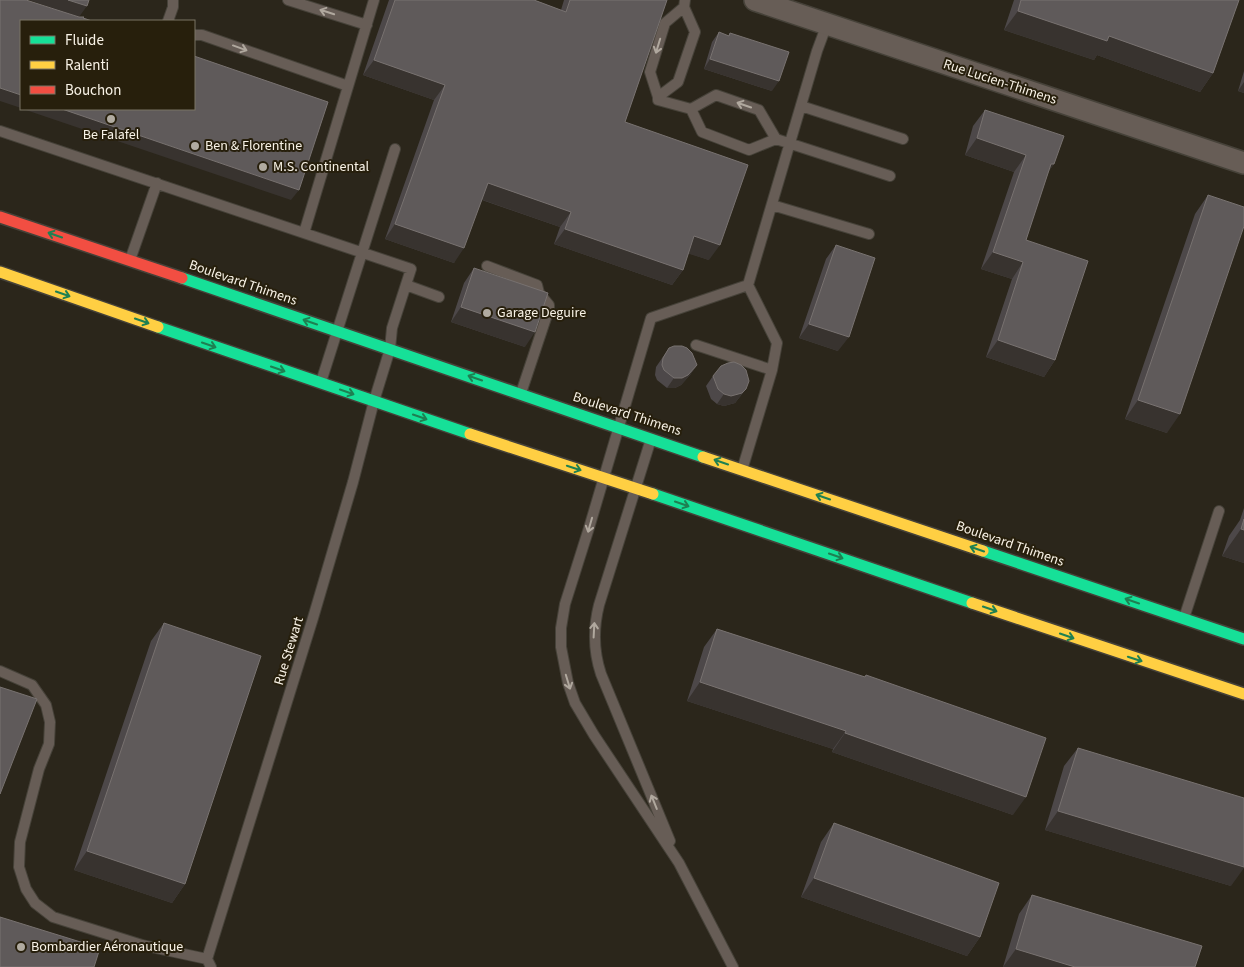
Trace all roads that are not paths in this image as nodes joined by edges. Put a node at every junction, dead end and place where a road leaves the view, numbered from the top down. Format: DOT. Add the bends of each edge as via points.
graph roads {
  1 [pos="173,0"];
  2 [pos="288,0"];
  3 [pos="374,0"];
  4 [pos="755,0"];
  5 [pos="685,3"];
  6 [pos="168,20"];
  7 [pos="827,24"];
  8 [pos="367,25"];
  9 [pos="195,35"];
  10 [pos="348,86"];
  11 [pos="658,97"];
  12 [pos="801,106"];
  13 [pos="690,109"];
  14 [pos="0,131"];
  15 [pos="776,138"];
  16 [pos="903,139"];
  17 [pos="789,144"];
  18 [pos="395,148"];
  19 [pos="1244,163"];
  20 [pos="890,176"];
  21 [pos="157,183"];
  22 [pos="772,205"];
  23 [pos="0,217"];
  24 [pos="304,233"];
  25 [pos="869,234"];
  26 [pos="362,252"];
  27 [pos="130,261"];
  28 [pos="487,266"];
  29 [pos="0,272"];
  30 [pos="406,285"];
  31 [pos="748,285"];
  32 [pos="439,297"];
  33 [pos="337,331"];
  34 [pos="696,345"];
  35 [pos="390,349"];
  36 [pos="772,370"];
  37 [pos="321,383"];
  38 [pos="521,394"];
  39 [pos="374,401"];
  40 [pos="618,428"];
  41 [pos="651,439"];
  42 [pos="742,470"];
  43 [pos="604,478"];
  44 [pos="636,488"];
  45 [pos="1218,511"];
  46 [pos="1184,620"];
  47 [pos="1244,639"];
  48 [pos="0,670"];
  49 [pos="1244,694"];
  50 [pos="679,863"];
  51 [pos="209,963"];
  52 [pos="734,967"];
  1 -- 6 [label="lane"];
  8 -- 2 [label="lane, one-way"];
  3 -- 8 [label="lane"];
  4 -- 7 [label="street, Rue Lucien-Thimens"];
  5 -- 11 [label="lane, one-way" via="665,23 650,72"];
  5 -- 11 [label="lane" via="695,32 678,82"];
  7 -- 12 [label="lane"];
  7 -- 19 [label="street, Rue Lucien-Thimens"];
  8 -- 10 [label="lane"];
  9 -- 10 [label="lane, one-way"];
  10 -- 24 [label="lane"];
  11 -- 13 [label="lane" via="658,100"];
  12 -- 16 [label="lane"];
  12 -- 17 [label="lane"];
  13 -- 15 [label="lane" via="702,132 748,150"];
  15 -- 13 [label="lane, one-way" via="759,110 725,98 716,96"];
  14 -- 21 [label="lane"];
  15 -- 17 [label="lane"];
  17 -- 20 [label="lane"];
  17 -- 22 [label="lane"];
  18 -- 26 [label="lane"];
  21 -- 24 [label="lane"];
  21 -- 27 [label="lane"];
  22 -- 25 [label="lane"];
  22 -- 31 [label="lane"];
  27 -- 23 [label="street, Boulevard Thimens, one-way"];
  24 -- 26 [label="lane"];
  26 -- 30 [label="lane" via="411,269"];
  26 -- 33 [label="lane"];
  33 -- 27 [label="street, Boulevard Thimens, one-way"];
  28 -- 38 [label="lane" via="537,285 549,305"];
  29 -- 37 [label="street, one-way"];
  30 -- 32 [label="lane"];
  30 -- 35 [label="lane, Rue Stewart" via="392,328"];
  31 -- 36 [label="lane" via="777,343"];
  31 -- 40 [label="lane" via="651,318"];
  33 -- 35 [label="street, Boulevard Thimens"];
  33 -- 37 [label="lane"];
  34 -- 36 [label="lane"];
  38 -- 35 [label="street, Boulevard Thimens, one-way"];
  35 -- 39 [label="lane, Rue Stewart"];
  36 -- 42 [label="lane"];
  37 -- 39 [label="street, one-way"];
  38 -- 40 [label="street, Boulevard Thimens"];
  39 -- 43 [label="street, one-way"];
  39 -- 51 [label="lane, Rue Stewart" via="353,482"];
  40 -- 41 [label="street, Boulevard Thimens"];
  40 -- 43 [label="lane"];
  42 -- 41 [label="street, Boulevard Thimens, one-way"];
  41 -- 44 [label="lane"];
  46 -- 42 [label="street, Boulevard Thimens, one-way"];
  43 -- 44 [label="street"];
  43 -- 50 [label="lane, one-way" via="565,604 561,628 563,663 575,703"];
  44 -- 49 [label="street, one-way"];
  50 -- 44 [label="lane, one-way" via="601,674 594,644 599,605"];
  45 -- 46 [label="lane"];
  46 -- 47 [label="street, Boulevard Thimens"];
  48 -- 51 [label="lane" via="32,684 46,705 50,722 48,744 20,842 20,867 26,889 35,903 53,917"];
  50 -- 52 [label="lane"];
}
